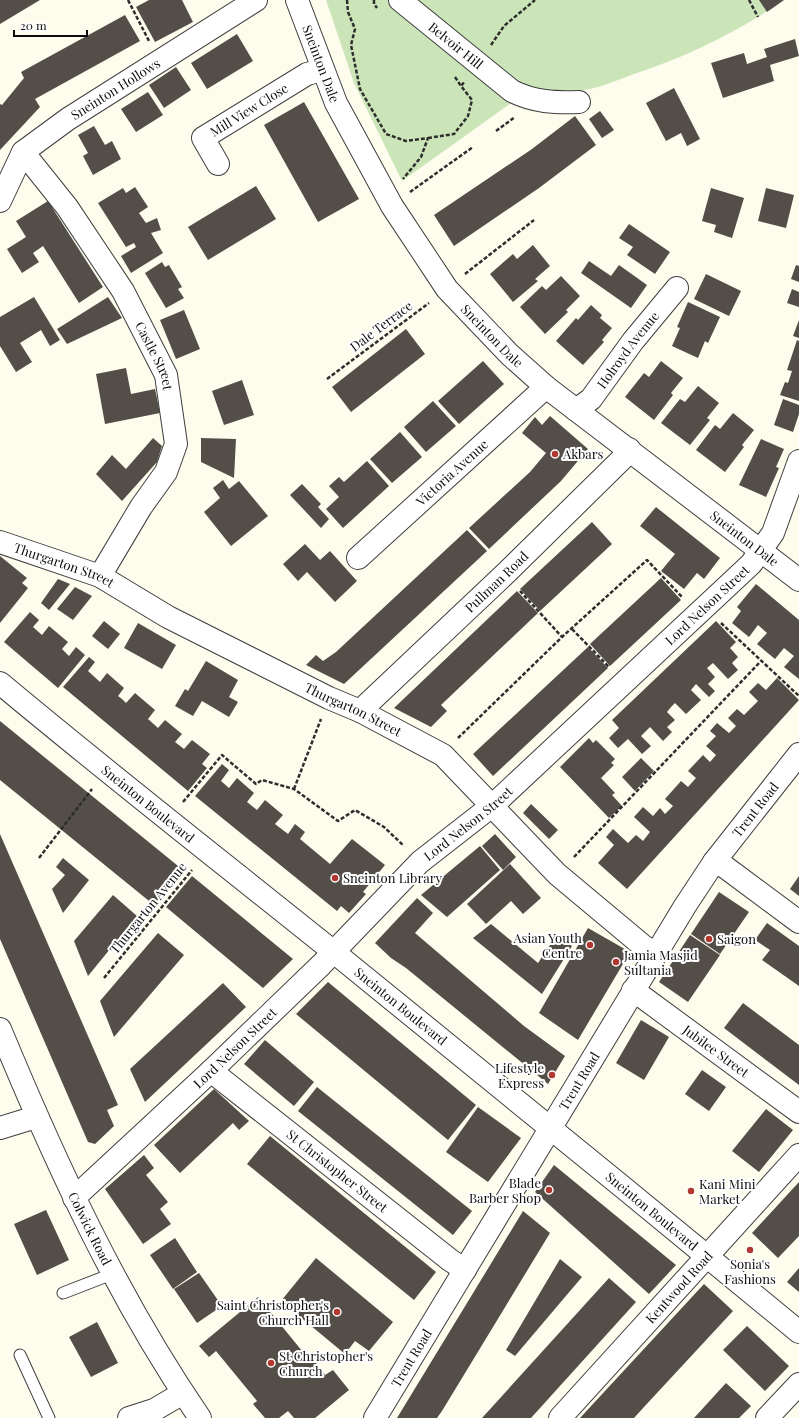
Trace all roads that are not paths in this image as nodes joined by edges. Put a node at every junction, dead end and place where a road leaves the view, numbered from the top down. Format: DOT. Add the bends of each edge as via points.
graph roads {
  1 [pos="256,0"];
  2 [pos="297,0"];
  3 [pos="400,0"];
  4 [pos="322,70"];
  5 [pos="579,102"];
  6 [pos="23,152"];
  7 [pos="218,164"];
  8 [pos="0,201"];
  9 [pos="677,288"];
  10 [pos="546,386"];
  11 [pos="576,410"];
  12 [pos="629,449"];
  13 [pos="799,461"];
  14 [pos="0,542"];
  15 [pos="760,551"];
  16 [pos="358,558"];
  17 [pos="100,576"];
  18 [pos="799,580"];
  19 [pos="0,683"];
  20 [pos="360,711"];
  21 [pos="799,754"];
  22 [pos="493,805"];
  23 [pos="714,862"];
  24 [pos="799,922"];
  25 [pos="333,951"];
  26 [pos="655,954"];
  27 [pos="633,990"];
  28 [pos="0,1029"];
  29 [pos="211,1071"];
  30 [pos="799,1112"];
  31 [pos="36,1117"];
  32 [pos="0,1128"];
  33 [pos="551,1128"];
  34 [pos="799,1155"];
  35 [pos="74,1198"];
  36 [pos="708,1257"];
  37 [pos="465,1270"];
  38 [pos="112,1274"];
  39 [pos="63,1293"];
  40 [pos="799,1332"];
  41 [pos="20,1355"];
  42 [pos="799,1384"];
  43 [pos="183,1393"];
  44 [pos="49,1418"];
  45 [pos="129,1418"];
  46 [pos="200,1418"];
  47 [pos="375,1418"];
  48 [pos="560,1418"];
  49 [pos="767,1418"];
  1 -- 6 [label="street, Sneinton Hollows" via="68,119"];
  2 -- 4 [label="street, Sneinton Dale"];
  3 -- 5 [label="street, Belvoir Hill" via="513,101 526,98 550,103"];
  4 -- 7 [label="street, Mill View Close" via="307,74 203,138"];
  4 -- 10 [label="street, Sneinton Dale" via="336,103 392,206 447,289 509,354"];
  6 -- 8 [label="street, Sneinton Hollows"];
  6 -- 17 [label="street, Castle Street" via="67,207 123,291 166,375 176,444 166,472 141,507"];
  9 -- 11 [label="street, Holroyd Avenue" via="633,341 591,399"];
  10 -- 11 [label="street, Sneinton Dale"];
  10 -- 16 [label="street, Victoria Avenue"];
  11 -- 12 [label="street, Sneinton Dale"];
  12 -- 15 [label="street, Sneinton Dale"];
  12 -- 20 [label="street, Pullman Road" via="623,458 505,574"];
  13 -- 15 [label="street, Lord Nelson Street" via="773,533"];
  14 -- 17 [label="street, Thurgarton Street"];
  15 -- 18 [label="street, Sneinton Dale"];
  15 -- 22 [label="street, Lord Nelson Street" via="751,564"];
  17 -- 20 [label="street, Thurgarton Street" via="168,617"];
  19 -- 25 [label="street, Sneinton Boulevard" via="106,771"];
  20 -- 22 [label="street, Thurgarton Street" via="443,755"];
  21 -- 23 [label="street, Trent Road"];
  22 -- 25 [label="street, Lord Nelson Street" via="420,862"];
  22 -- 26 [label="street, Thurgarton Street" via="558,874 642,946"];
  23 -- 24 [label="street" via="725,867"];
  23 -- 26 [label="street, Trent Road"];
  25 -- 29 [label="street, Lord Nelson Street"];
  25 -- 33 [label="street, Sneinton Boulevard"];
  26 -- 27 [label="street, Trent Road"];
  27 -- 30 [label="street, Jubilee Street"];
  27 -- 33 [label="street, Trent Road"];
  28 -- 31 [label="street, Colwick Road"];
  29 -- 35 [label="street, Lord Nelson Street"];
  29 -- 37 [label="street, St Christopher Street"];
  31 -- 32 [label="street"];
  31 -- 35 [label="street, Colwick Road"];
  33 -- 36 [label="street, Sneinton Boulevard"];
  33 -- 37 [label="street, Trent Road"];
  34 -- 36 [label="street, Kentwood Road"];
  35 -- 38 [label="street, Colwick Road"];
  36 -- 40 [label="street, Sneinton Boulevard"];
  36 -- 48 [label="street, Kentwood Road"];
  37 -- 47 [label="street, Trent Road"];
  38 -- 39 [label="lane"];
  38 -- 43 [label="street, Colwick Road"];
  41 -- 44 [label="lane"];
  42 -- 49 [label="street"];
  43 -- 45 [label="street" via="154,1410"];
  43 -- 46 [label="street, Colwick Road"];
}
